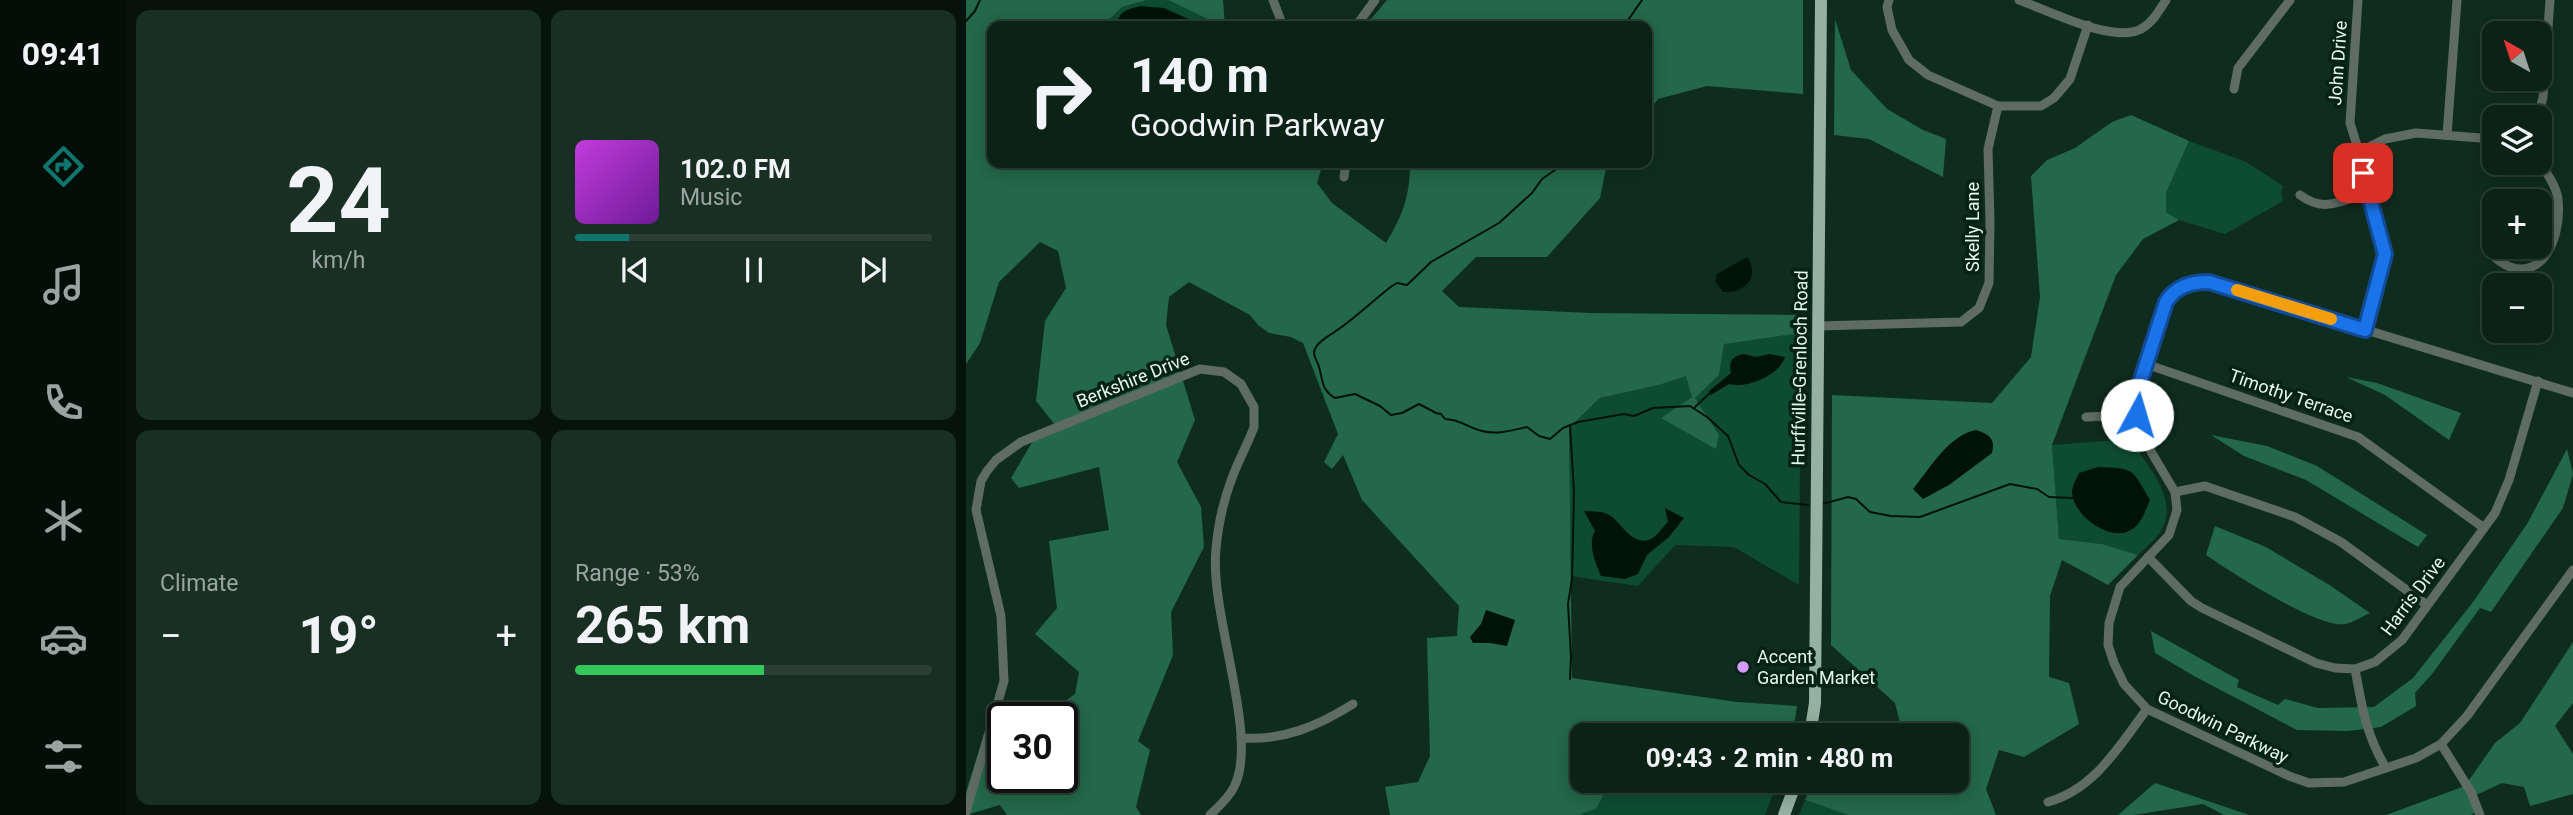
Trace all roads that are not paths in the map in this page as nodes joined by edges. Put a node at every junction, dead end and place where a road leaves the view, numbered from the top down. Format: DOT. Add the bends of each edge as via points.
graph roads {
  1 [pos="1273,0"];
  2 [pos="1375,0"];
  3 [pos="1821,0"];
  4 [pos="1889,0"];
  5 [pos="2019,0"];
  6 [pos="2166,0"];
  7 [pos="2290,0"];
  8 [pos="2358,0"];
  9 [pos="2457,0"];
  10 [pos="2550,0"];
  11 [pos="1281,21"];
  12 [pos="1360,21"];
  13 [pos="2088,25"];
  14 [pos="2234,89"];
  15 [pos="2541,105"];
  16 [pos="1998,106"];
  17 [pos="2447,135"];
  18 [pos="2482,138"];
  19 [pos="2359,152"];
  20 [pos="1345,168"];
  21 [pos="2547,175"];
  22 [pos="1344,177"];
  23 [pos="2367,193"];
  24 [pos="2300,195"];
  25 [pos="2552,246"];
  26 [pos="2497,259"];
  27 [pos="2542,259"];
  28 [pos="1818,326"];
  29 [pos="2365,330"];
  30 [pos="2146,364"];
  31 [pos="2538,382"];
  32 [pos="2573,393"];
  33 [pos="2137,415"];
  34 [pos="2086,417"];
  35 [pos="2175,492"];
  36 [pos="2484,528"];
  37 [pos="2148,557"];
  38 [pos="2573,570"];
  39 [pos="2427,605"];
  40 [pos="2355,669"];
  41 [pos="1353,704"];
  42 [pos="2147,709"];
  43 [pos="1812,723"];
  44 [pos="1241,738"];
  45 [pos="2441,744"];
  46 [pos="2386,768"];
  47 [pos="1792,793"];
  48 [pos="2048,802"];
  49 [pos="966,812"];
  50 [pos="1210,815"];
  51 [pos="1784,815"];
  52 [pos="2480,815"];
  1 -- 11 [label="street"];
  2 -- 12 [label="street"];
  3 -- 28 [label="main road, Hurffville-Grenloch Road"];
  4 -- 16 [label="street" via="1892,30 1909,60 1928,75"];
  5 -- 13 [label="street"];
  6 -- 13 [label="street" via="2151,22 2133,32 2116,33"];
  7 -- 14 [label="street" via="2238,68"];
  8 -- 19 [label="street, John Drive" via="2350,123"];
  9 -- 17 [label="street"];
  10 -- 15 [label="street"];
  13 -- 16 [label="street" via="2070,79 2054,98 2041,106"];
  16 -- 28 [label="street, Skelly Lane" via="1988,149 1989,283 1979,308 1961,322"];
  17 -- 18 [label="street"];
  17 -- 19 [label="street" via="2401,135"];
  19 -- 23 [label="street, John Drive"];
  20 -- 22 [label="street"];
  21 -- 25 [label="street" via="2558,201"];
  23 -- 24 [label="street" via="2329,205"];
  23 -- 29 [label="street, John Drive" via="2385,254"];
  26 -- 27 [label="street" via="2505,266 2525,270"];
  28 -- 43 [label="main road, Hurffville-Grenloch Road"];
  29 -- 30 [label="street" via="2209,282 2195,282 2177,289 2166,302"];
  29 -- 31 [label="street"];
  30 -- 33 [label="street" via="2137,392"];
  30 -- 36 [label="street, Timothy Terrace" via="2358,437"];
  31 -- 32 [label="street"];
  31 -- 36 [label="street, Harris Drive" via="2501,501"];
  33 -- 34 [label="street"];
  33 -- 35 [label="street" via="2140,433"];
  35 -- 37 [label="street, Goodwin Parkway" via="2169,535"];
  35 -- 39 [label="street" via="2205,486 2295,517 2342,542"];
  36 -- 39 [label="street, Harris Drive"];
  37 -- 40 [label="street" via="2202,608 2316,663"];
  37 -- 42 [label="street, Goodwin Parkway" via="2120,587 2108,645 2124,684"];
  38 -- 45 [label="street, Goodwin Parkway" via="2467,716"];
  39 -- 40 [label="street, Harris Drive" via="2391,651"];
  40 -- 46 [label="street" via="2364,722"];
  41 -- 44 [label="street" via="1303,731"];
  42 -- 46 [label="street, Goodwin Parkway" via="2309,783 2343,782"];
  42 -- 48 [label="street" via="2093,778 2066,797"];
  44 -- 49 [label="street, Berkshire Drive" via="1218,601 1216,551 1230,483 1255,415 1241,384 1224,372 1200,369 1021,442 996,460 981,481 976,510 1001,616 1004,681"];
  44 -- 50 [label="street, Berkshire Drive" via="1235,786"];
  45 -- 46 [label="street, Goodwin Parkway"];
  45 -- 52 [label="street"];
  47 -- 51 [label="main road"];
}
